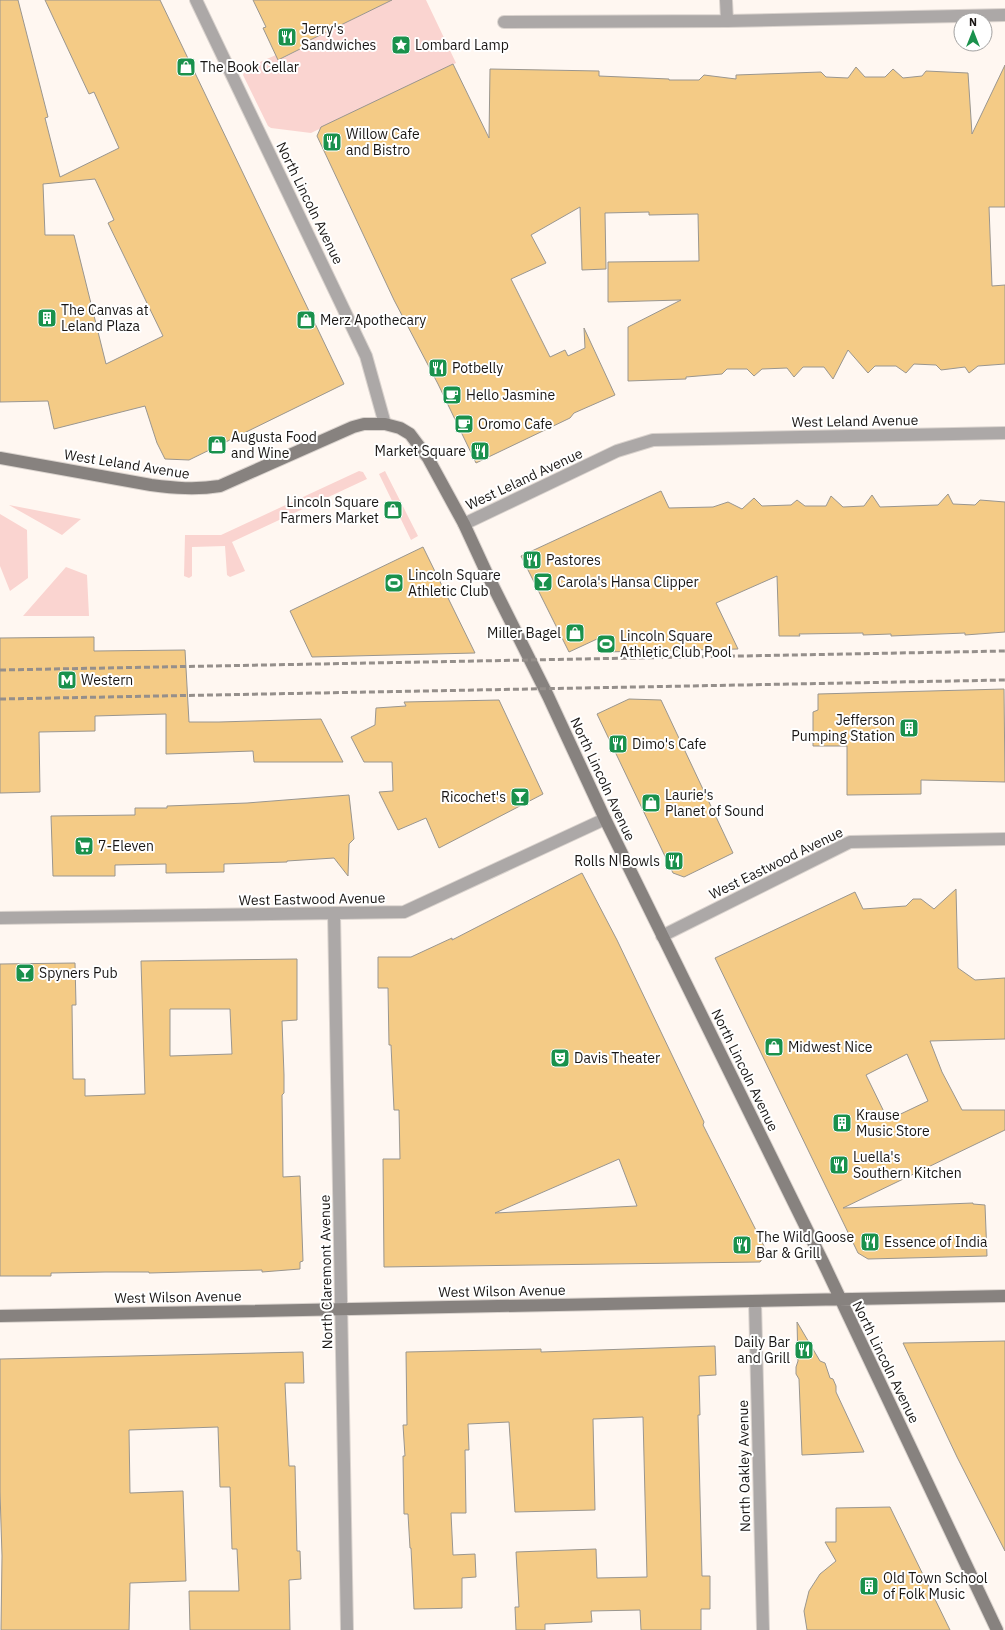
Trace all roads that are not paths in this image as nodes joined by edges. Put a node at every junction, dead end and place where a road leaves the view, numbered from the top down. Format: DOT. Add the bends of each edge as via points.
graph roads {
  1 [pos="196,0"];
  2 [pos="726,0"];
  3 [pos="1005,15"];
  4 [pos="727,21"];
  5 [pos="504,22"];
  6 [pos="385,424"];
  7 [pos="1005,433"];
  8 [pos="0,458"];
  9 [pos="464,524"];
  10 [pos="604,818"];
  11 [pos="1005,839"];
  12 [pos="334,913"];
  13 [pos="0,918"];
  14 [pos="662,936"];
  15 [pos="1005,1296"];
  16 [pos="840,1299"];
  17 [pos="755,1301"];
  18 [pos="341,1309"];
  19 [pos="0,1316"];
  20 [pos="347,1630"];
  21 [pos="762,1630"];
  22 [pos="997,1630"];
  1 -- 6 [label="street, North Lincoln Avenue" via="366,356"];
  2 -- 4 [label="street"];
  3 -- 4 [label="street"];
  4 -- 5 [label="street"];
  6 -- 8 [label="main road, West Leland Avenue" via="353,427 220,486 201,489 151,485"];
  6 -- 9 [label="main road, West Leland Avenue" via="410,434 428,458"];
  7 -- 9 [label="street, West Leland Avenue" via="653,440 617,451"];
  9 -- 10 [label="main road, North Lincoln Avenue"];
  10 -- 12 [label="street, West Eastwood Avenue" via="404,912"];
  10 -- 14 [label="main road, North Lincoln Avenue"];
  11 -- 14 [label="street, West Eastwood Avenue" via="850,842"];
  12 -- 13 [label="street, West Eastwood Avenue"];
  12 -- 18 [label="street, North Claremont Avenue"];
  14 -- 16 [label="main road, North Lincoln Avenue"];
  15 -- 16 [label="main road, West Wilson Avenue"];
  16 -- 17 [label="main road, West Wilson Avenue"];
  16 -- 22 [label="main road, North Lincoln Avenue"];
  17 -- 18 [label="main road, West Wilson Avenue"];
  17 -- 21 [label="street, North Oakley Avenue"];
  18 -- 19 [label="main road, West Wilson Avenue"];
  18 -- 20 [label="street, North Claremont Avenue"];
}
